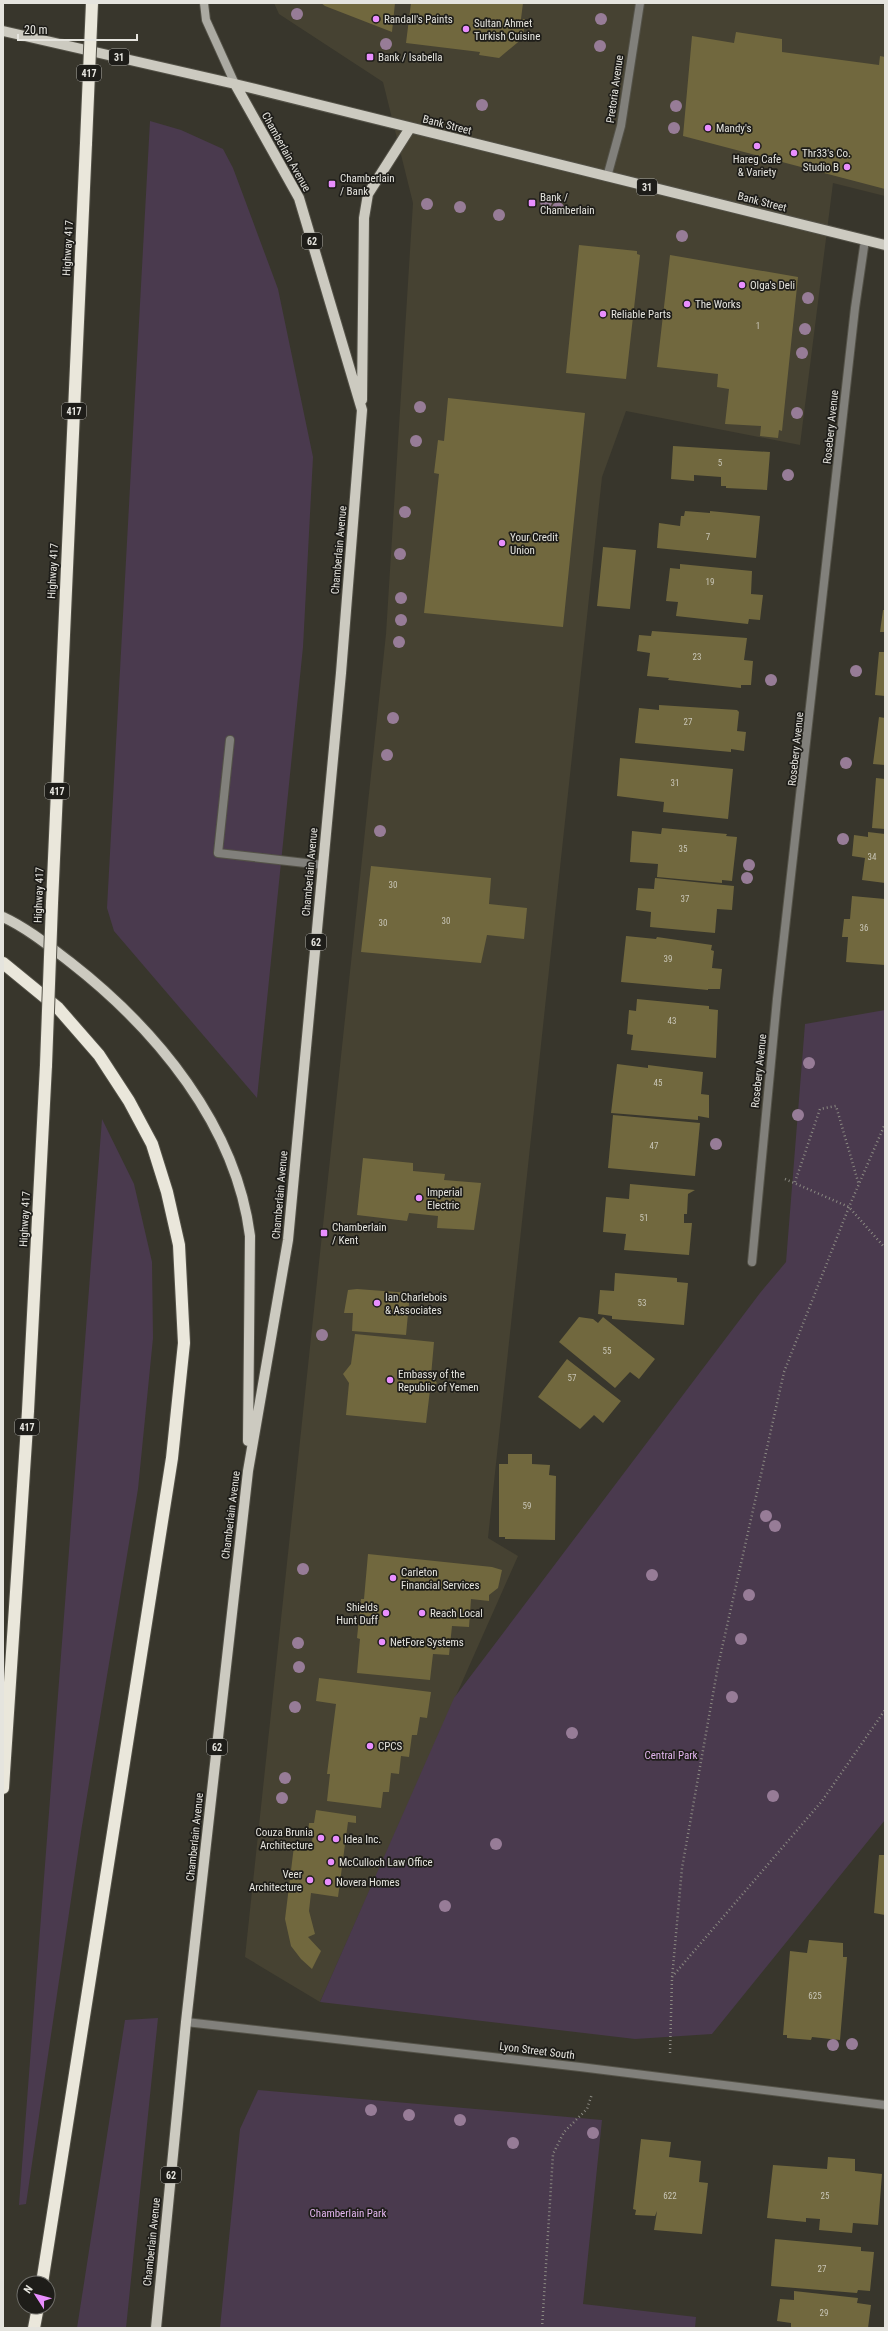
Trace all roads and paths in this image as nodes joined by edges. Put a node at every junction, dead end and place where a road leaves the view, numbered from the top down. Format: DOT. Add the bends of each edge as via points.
graph roads {
  1 [pos="92,3"];
  2 [pos="204,3"];
  3 [pos="640,3"];
  4 [pos="3,31"];
  5 [pos="235,84"];
  6 [pos="410,128"];
  7 [pos="607,177"];
  8 [pos="865,240"];
  9 [pos="885,245"];
  10 [pos="362,410"];
  11 [pos="230,740"];
  12 [pos="323,865"];
  13 [pos="3,917"];
  14 [pos="3,963"];
  15 [pos="885,1124"];
  16 [pos="859,1186"];
  17 [pos="850,1207"];
  18 [pos="885,1248"];
  19 [pos="752,1262"];
  20 [pos="248,1471"];
  21 [pos="885,1710"];
  22 [pos="3,1788"];
  23 [pos="672,1978"];
  24 [pos="186,2022"];
  25 [pos="600,2071"];
  26 [pos="669,2079"];
  27 [pos="885,2105"];
  28 [pos="43,2275"];
  29 [pos="36,2315"];
  30 [pos="34,2328"];
  31 [pos="156,2328"];
  32 [pos="542,2328"];
  1 -- 22 [label="highway, Highway 417 / 417, bridge" via="46,1065 28,1411"];
  2 -- 5 [label="main road, 62" via="206,20"];
  3 -- 7 [label="street, Pretoria Avenue" via="621,126"];
  4 -- 5 [label="main road, Bank Street / 31"];
  5 -- 6 [label="main road, Bank Street / 31"];
  5 -- 10 [label="main road, Chamberlain Avenue / 62" via="299,198"];
  6 -- 7 [label="main road, Bank Street / 31"];
  6 -- 10 [label="main road" via="368,194 364,218"];
  7 -- 8 [label="main road, Bank Street / 31"];
  8 -- 9 [label="main road, Bank Street / 31"];
  8 -- 19 [label="street, Rosebery Avenue" via="854,315 778,999"];
  10 -- 12 [label="main road, Chamberlain Avenue / 62"];
  11 -- 12 [label="street" via="218,853"];
  12 -- 20 [label="main road, Chamberlain Avenue / 62" via="288,1240"];
  13 -- 20 [label="main road" via="50,946 91,978 128,1013 187,1082 225,1147 246,1207 250,1236"];
  14 -- 28 [label="highway" via="58,1008 99,1055 129,1101 152,1144 167,1192 179,1245 184,1343 172,1458"];
  15 -- 16 [label="path"];
  16 -- 17 [label="path"];
  16 -- 17 [label="path" via="836,1106 820,1109 795,1182"];
  17 -- 18 [label="path"];
  17 -- 23 [label="path" via="784,1372 718,1666 682,1868"];
  20 -- 24 [label="main road, Chamberlain Avenue / 62"];
  21 -- 23 [label="path" via="822,1801"];
  23 -- 26 [label="path"];
  24 -- 25 [label="street, Lyon Street South"];
  24 -- 31 [label="main road, Chamberlain Avenue / 62"];
  25 -- 26 [label="street, Lyon Street South"];
  25 -- 32 [label="path" via="587,2109 564,2132 554,2154"];
  26 -- 27 [label="street, Lyon Street South"];
  29 -- 30 [label="highway"];
}
